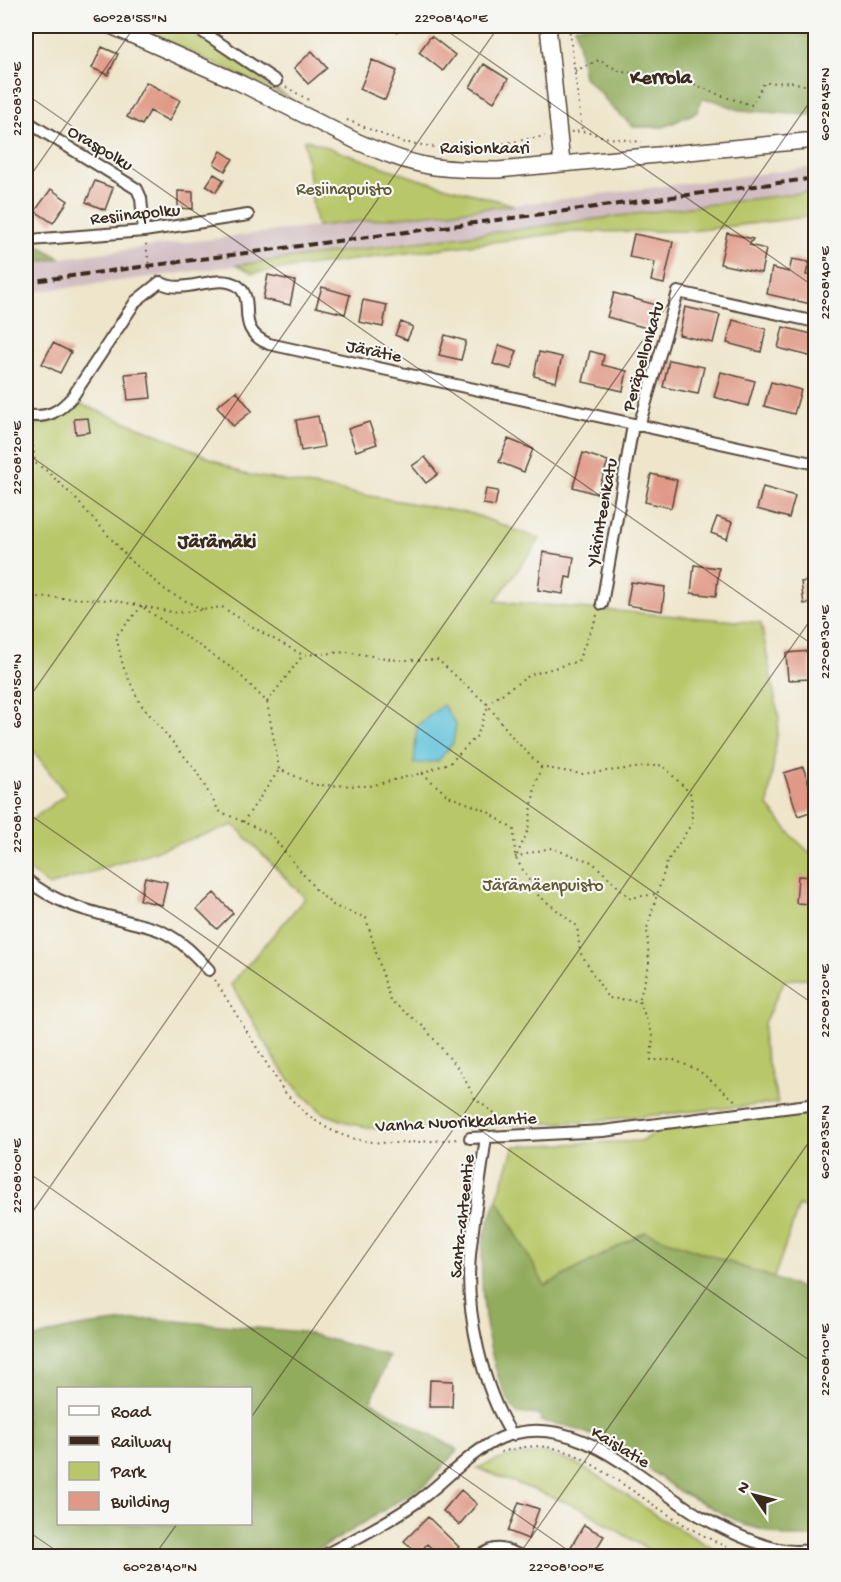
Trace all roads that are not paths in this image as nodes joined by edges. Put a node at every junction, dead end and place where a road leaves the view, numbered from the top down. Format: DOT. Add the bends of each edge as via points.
graph roads {
  1 [pos="111,26"];
  2 [pos="194,26"];
  3 [pos="548,26"];
  4 [pos="276,81"];
  5 [pos="26,121"];
  6 [pos="816,140"];
  7 [pos="562,164"];
  8 [pos="248,215"];
  9 [pos="144,231"];
  10 [pos="26,237"];
  11 [pos="816,322"];
  12 [pos="27,416"];
  13 [pos="636,425"];
  14 [pos="816,464"];
  15 [pos="602,604"];
  16 [pos="26,879"];
  17 [pos="209,970"];
  18 [pos="816,1104"];
  19 [pos="486,1136"];
  20 [pos="470,1138"];
  21 [pos="512,1435"];
  22 [pos="816,1551"];
  23 [pos="784,1553"];
  24 [pos="323,1557"];
  25 [pos="482,1557"];
  26 [pos="521,1557"];
  1 -- 7 [label="main road, Raisionkaari" via="358,142 405,160 462,170"];
  2 -- 4 [label="street"];
  3 -- 7 [label="main road"];
  5 -- 9 [label="street, Oraspolku" via="137,189"];
  6 -- 7 [label="main road, Raisionkaari"];
  8 -- 9 [label="street, Resiinapolku"];
  9 -- 10 [label="street, Resiinapolku" via="30,240"];
  11 -- 13 [label="street, Peräpellonkatu" via="678,292"];
  12 -- 13 [label="street, Järätie" via="53,414 62,409 136,301 160,282 175,287 221,281 239,287 245,295 246,320 251,331 269,344"];
  13 -- 14 [label="street, Järätie"];
  13 -- 15 [label="street, Ylärinteenkatu"];
  16 -- 17 [label="street" via="59,901 161,931 191,950"];
  18 -- 19 [label="street, Vanha Nuorikkalantie" via="603,1131"];
  19 -- 20 [label="street, Vanha Nuorikkalantie"];
  19 -- 21 [label="street, Santa-ahteentie" via="470,1257 471,1303 488,1386"];
  21 -- 23 [label="street, Kaislatie" via="555,1432 587,1442 700,1516"];
  21 -- 24 [label="street, Kaislatie" via="470,1457 414,1504"];
  22 -- 23 [label="street, Kaislatie"];
  25 -- 26 [label="street" via="496,1548"];
}
